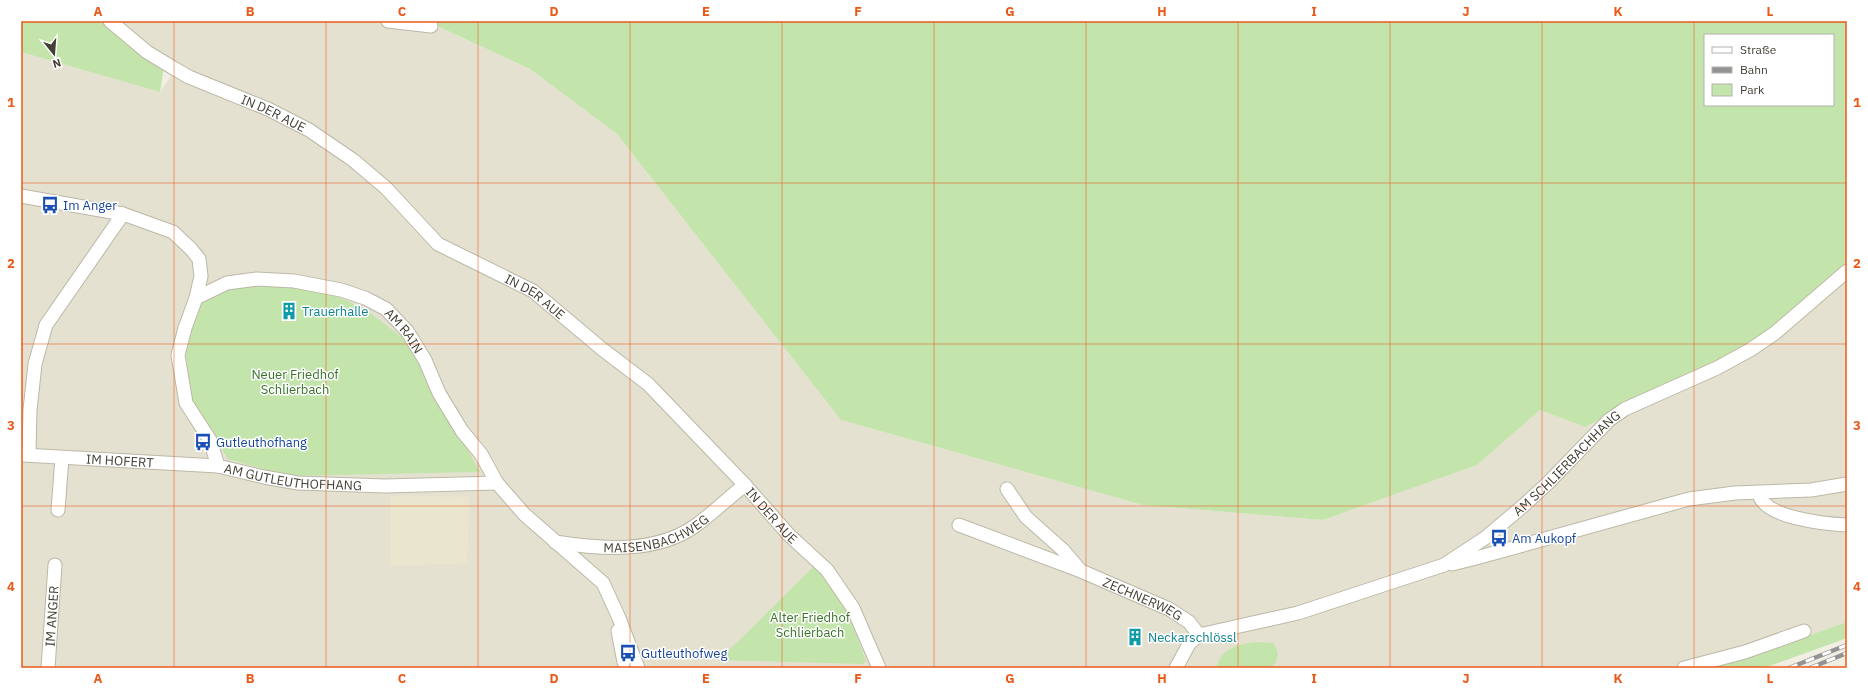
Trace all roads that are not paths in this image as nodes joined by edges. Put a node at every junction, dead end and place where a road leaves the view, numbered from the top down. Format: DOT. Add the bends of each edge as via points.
graph roads {
  1 [pos="110,21"];
  2 [pos="388,21"];
  3 [pos="431,26"];
  4 [pos="21,196"];
  5 [pos="123,214"];
  6 [pos="1847,271"];
  7 [pos="196,298"];
  8 [pos="27,455"];
  9 [pos="62,458"];
  10 [pos="218,466"];
  11 [pos="497,483"];
  12 [pos="1847,484"];
  13 [pos="744,485"];
  14 [pos="1007,489"];
  15 [pos="1759,493"];
  16 [pos="58,510"];
  17 [pos="959,525"];
  18 [pos="1847,525"];
  19 [pos="555,542"];
  20 [pos="55,565"];
  21 [pos="1444,565"];
  22 [pos="1081,571"];
  23 [pos="619,618"];
  24 [pos="1804,632"];
  25 [pos="1199,635"];
  26 [pos="624,662"];
  27 [pos="48,668"];
  28 [pos="638,668"];
  29 [pos="879,668"];
  30 [pos="1176,668"];
  31 [pos="1684,668"];
  1 -- 13 [label="street, IN DER AUE" via="147,52 180,72 268,108 309,130 364,168 438,244 533,291 648,384"];
  2 -- 3 [label="street"];
  4 -- 5 [label="street, AM GUTLEUTHOFHANG"];
  5 -- 7 [label="street, AM GUTLEUTHOFHANG" via="173,232 191,249 198,259 201,276"];
  5 -- 8 [label="street" via="46,325 36,364"];
  6 -- 21 [label="street, AM SCHLIERBACHHANG" via="1750,350 1717,368 1626,409 1609,420 1523,506 1485,538"];
  7 -- 10 [label="street, AM GUTLEUTHOFHANG" via="184,328 178,355 186,403 210,440"];
  7 -- 11 [label="street, AM RAIN" via="227,283 256,279 341,290 366,298 386,310 407,331 425,360 439,393 462,431 481,454"];
  8 -- 9 [label="street, IM HOFERT"];
  9 -- 10 [label="street, IM HOFERT"];
  9 -- 16 [label="street"];
  10 -- 11 [label="street, AM GUTLEUTHOFHANG" via="298,482 385,486"];
  11 -- 19 [label="street" via="524,514"];
  12 -- 15 [label="street" via="1811,490"];
  13 -- 19 [label="street, MAISENBACHWEG" via="694,526 670,540 638,546 594,548"];
  13 -- 29 [label="street, IN DER AUE" via="789,535 831,575 853,608"];
  14 -- 22 [label="street, ZECHNERWEG" via="1024,514 1063,550"];
  15 -- 18 [label="street" via="1765,505 1778,512 1813,521"];
  15 -- 21 [label="street" via="1716,495 1672,502"];
  17 -- 22 [label="street, ZECHNERWEG"];
  19 -- 23 [label="street" via="603,583"];
  20 -- 27 [label="street, IM ANGER"];
  21 -- 25 [label="street, AM SCHLIERBACHHANG" via="1298,613"];
  22 -- 25 [label="street, ZECHNERWEG" via="1177,613 1189,622"];
  23 -- 26 [label="street" via="618,635"];
  23 -- 28 [label="street"];
  24 -- 31 [label="street" via="1745,652"];
  25 -- 30 [label="street" via="1189,644"];
}
